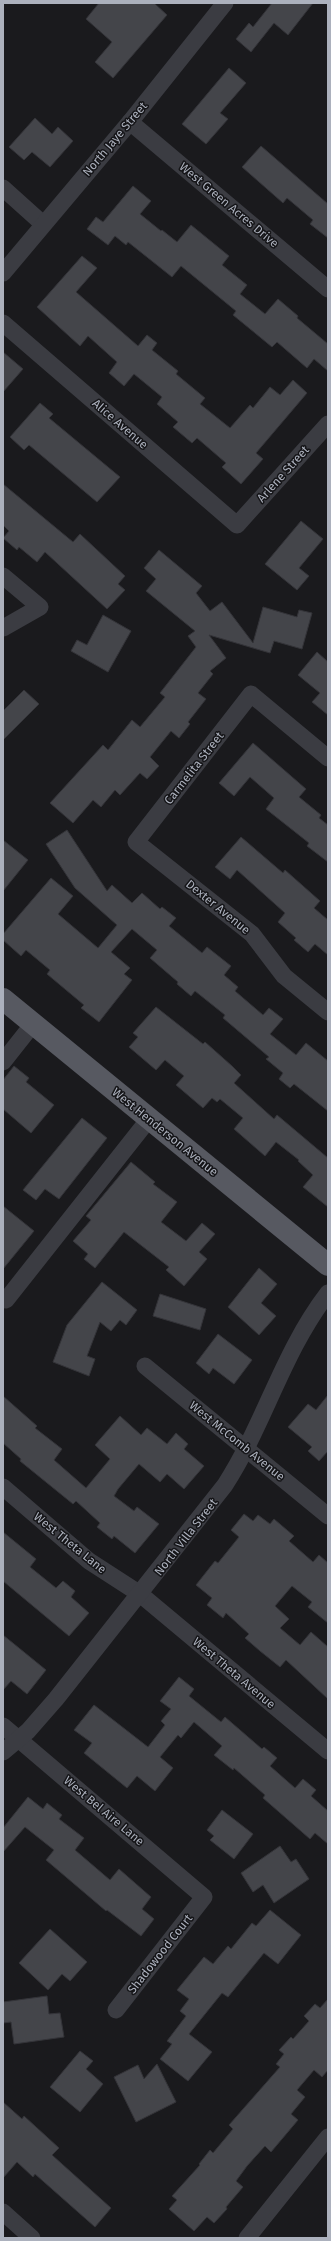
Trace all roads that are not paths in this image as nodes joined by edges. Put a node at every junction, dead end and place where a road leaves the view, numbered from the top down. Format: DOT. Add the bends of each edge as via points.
graph roads {
  1 [pos="225,3"];
  2 [pos="130,122"];
  3 [pos="3,188"];
  4 [pos="43,224"];
  5 [pos="3,273"];
  6 [pos="328,289"];
  7 [pos="3,323"];
  8 [pos="328,424"];
  9 [pos="237,525"];
  10 [pos="3,576"];
  11 [pos="3,628"];
  12 [pos="328,758"];
  13 [pos="136,842"];
  14 [pos="3,999"];
  15 [pos="328,1012"];
  16 [pos="33,1024"];
  17 [pos="3,1062"];
  18 [pos="150,1119"];
  19 [pos="328,1265"];
  20 [pos="328,1293"];
  21 [pos="6,1300"];
  22 [pos="145,1366"];
  23 [pos="247,1449"];
  24 [pos="3,1488"];
  25 [pos="328,1516"];
  26 [pos="140,1594"];
  27 [pos="3,1726"];
  28 [pos="19,1739"];
  29 [pos="328,1751"];
  30 [pos="3,1752"];
  31 [pos="204,1897"];
  32 [pos="116,2010"];
  33 [pos="328,2137"];
  34 [pos="3,2212"];
  35 [pos="32,2238"];
  36 [pos="247,2238"];
  1 -- 2 [label="street, North Jaye Street"];
  2 -- 4 [label="street, North Jaye Street"];
  2 -- 6 [label="street, West Green Acres Drive"];
  3 -- 4 [label="street"];
  4 -- 5 [label="street, North Jaye Street"];
  7 -- 9 [label="street, Alice Avenue"];
  8 -- 9 [label="street, Arlene Street"];
  10 -- 11 [label="street" via="40,607"];
  12 -- 13 [label="street, Carmelita Street" via="251,694"];
  13 -- 15 [label="street, Dexter Avenue" via="252,934 284,976"];
  14 -- 16 [label="main road, West Henderson Avenue"];
  16 -- 17 [label="street"];
  16 -- 18 [label="main road, West Henderson Avenue"];
  18 -- 19 [label="main road, West Henderson Avenue"];
  18 -- 21 [label="street"];
  20 -- 23 [label="street, North Villa Street" via="285,1362"];
  22 -- 23 [label="street, West McComb Avenue"];
  23 -- 25 [label="street, West McComb Avenue"];
  23 -- 26 [label="street, North Villa Street" via="210,1506"];
  24 -- 26 [label="street, West Theta Lane" via="89,1561"];
  26 -- 28 [label="street, North Villa Street" via="56,1699"];
  26 -- 29 [label="street, West Theta Avenue"];
  27 -- 28 [label="street, West Bel Aire Lane"];
  28 -- 30 [label="street, North Villa Street"];
  28 -- 31 [label="street, West Bel Aire Lane"];
  31 -- 32 [label="street, Shadowood Court"];
  33 -- 36 [label="street"];
  34 -- 35 [label="street"];
}
